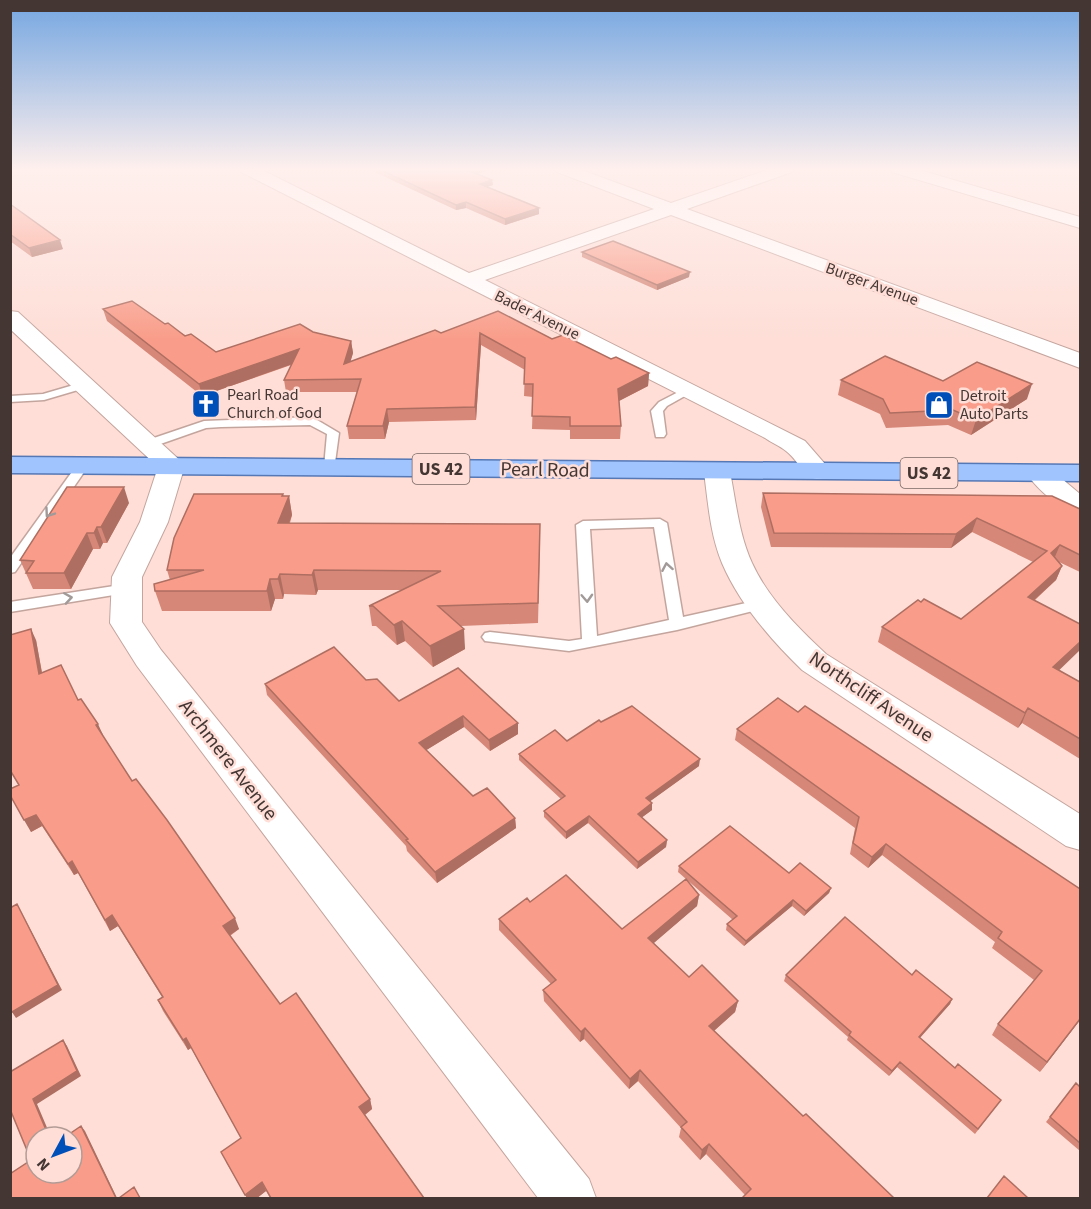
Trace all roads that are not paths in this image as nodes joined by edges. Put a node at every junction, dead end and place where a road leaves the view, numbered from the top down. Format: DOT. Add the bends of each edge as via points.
graph roads {
  1 [pos="359,225"];
  2 [pos="626,225"];
  3 [pos="713,225"];
  4 [pos="467,280"];
  5 [pos="10,317"];
  6 [pos="1080,361"];
  7 [pos="84,385"];
  8 [pos="688,390"];
  9 [pos="10,399"];
  10 [pos="660,434"];
  11 [pos="161,454"];
  12 [pos="10,465"];
  13 [pos="83,465"];
  14 [pos="330,467"];
  15 [pos="717,472"];
  16 [pos="819,472"];
  17 [pos="1039,473"];
  18 [pos="1080,473"];
  19 [pos="1080,506"];
  20 [pos="10,569"];
  21 [pos="127,589"];
  22 [pos="764,604"];
  23 [pos="10,607"];
  24 [pos="677,625"];
  25 [pos="490,637"];
  26 [pos="590,643"];
  27 [pos="1080,834"];
  28 [pos="570,1198"];
  1 -- 4 [label="street, Bader Avenue"];
  2 -- 4 [label="street"];
  3 -- 6 [label="street, Burger Avenue"];
  4 -- 8 [label="street, Bader Avenue"];
  5 -- 7 [label="street"];
  7 -- 9 [label="lane" via="44,397"];
  7 -- 11 [label="street"];
  8 -- 10 [label="lane" via="657,411"];
  8 -- 16 [label="street, Bader Avenue" via="796,446"];
  11 -- 13 [label="main road, Pearl Road / US 42"];
  11 -- 14 [label="main road, Pearl Road / US 42"];
  11 -- 14 [label="lane" via="204,425 312,422 333,433"];
  11 -- 21 [label="street, Archmere Avenue" via="154,522 128,577"];
  12 -- 13 [label="main road, Pearl Road / US 42"];
  13 -- 20 [label="lane, one-way"];
  14 -- 15 [label="main road, Pearl Road / US 42"];
  15 -- 16 [label="main road, Pearl Road / US 42"];
  15 -- 22 [label="street, Northcliff Avenue" via="727,530 738,564"];
  16 -- 17 [label="main road, Pearl Road / US 42"];
  17 -- 18 [label="main road, Pearl Road / US 42"];
  17 -- 19 [label="street"];
  23 -- 21 [label="lane, one-way"];
  21 -- 28 [label="street, Archmere Avenue" via="126,623 149,658"];
  22 -- 24 [label="lane"];
  22 -- 27 [label="street, Northcliff Avenue" via="793,643 814,662"];
  24 -- 26 [label="lane"];
  24 -- 26 [label="lane, one-way" via="660,523 583,525"];
  25 -- 26 [label="lane" via="569,645"];
}
